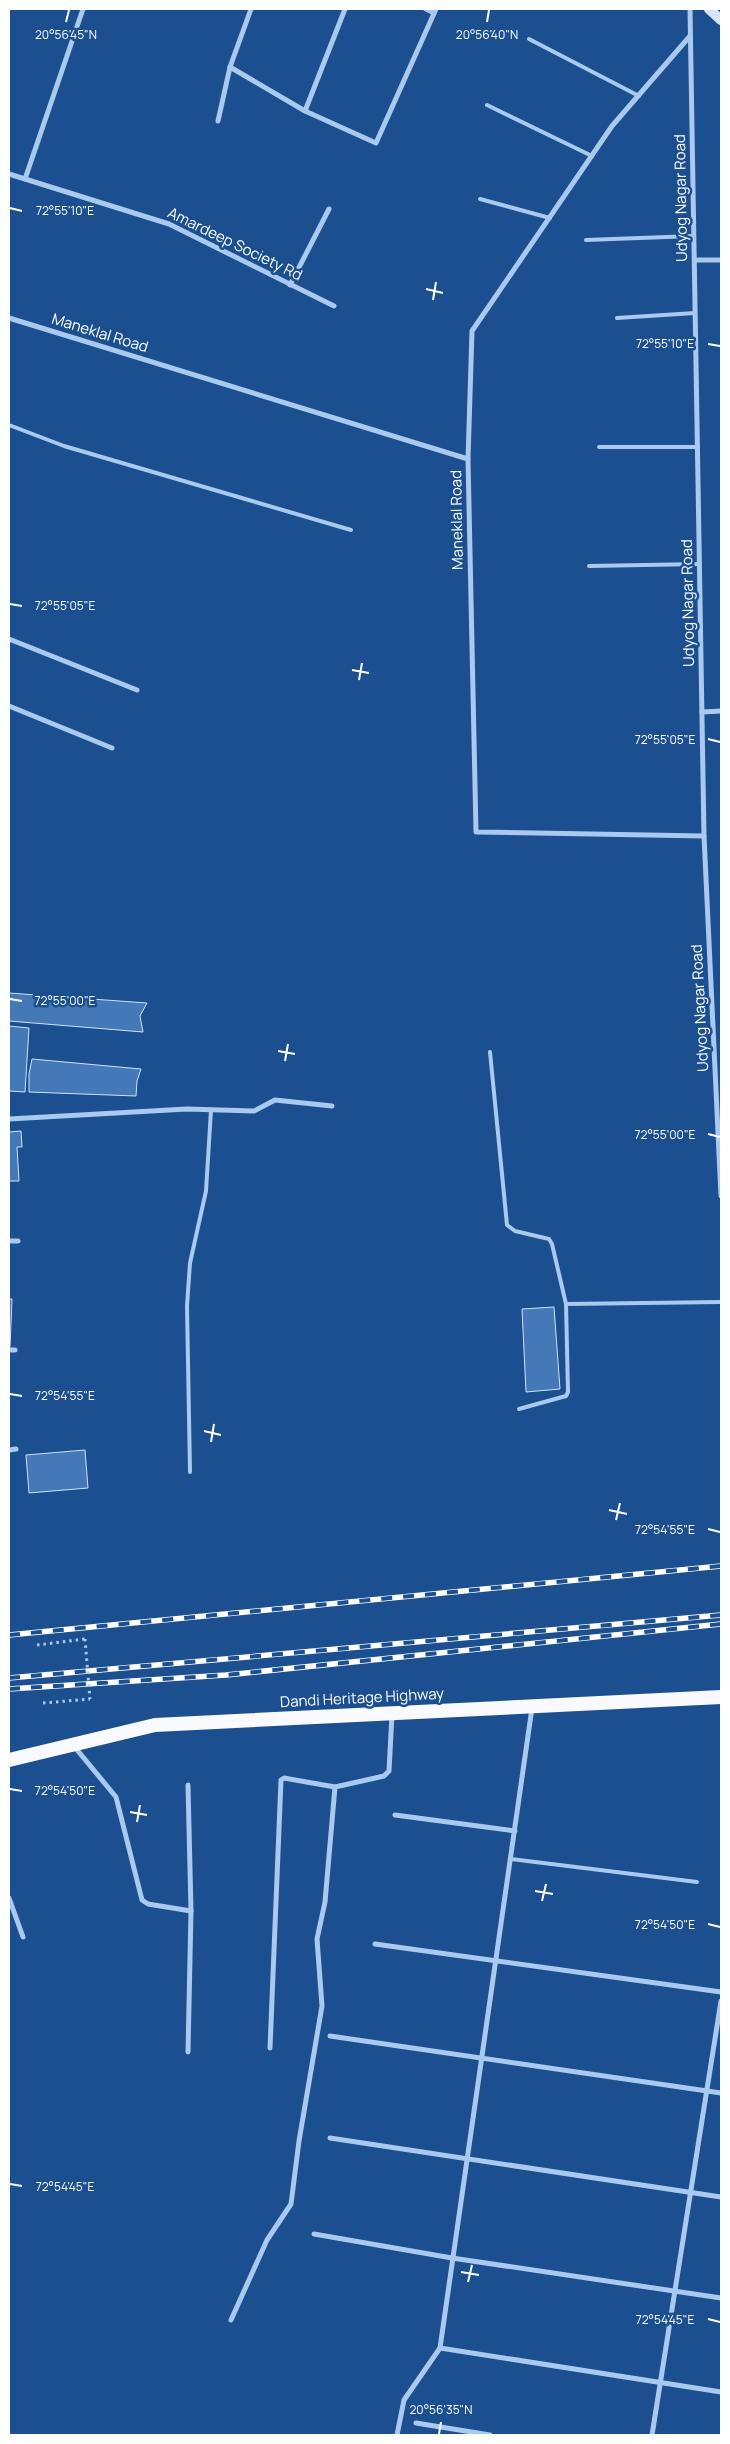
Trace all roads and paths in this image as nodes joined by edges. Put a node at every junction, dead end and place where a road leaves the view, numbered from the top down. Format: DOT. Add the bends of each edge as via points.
graph roads {
  1 [pos="83,9"];
  2 [pos="251,9"];
  3 [pos="345,9"];
  4 [pos="426,9"];
  5 [pos="690,9"];
  6 [pos="710,9"];
  7 [pos="435,11"];
  8 [pos="721,20"];
  9 [pos="690,36"];
  10 [pos="529,39"];
  11 [pos="230,67"];
  12 [pos="639,96"];
  13 [pos="487,105"];
  14 [pos="305,111"];
  15 [pos="218,121"];
  16 [pos="592,156"];
  17 [pos="9,174"];
  18 [pos="25,179"];
  19 [pos="480,199"];
  20 [pos="328,209"];
  21 [pos="550,218"];
  22 [pos="694,236"];
  23 [pos="586,240"];
  24 [pos="695,260"];
  25 [pos="721,260"];
  26 [pos="290,285"];
  27 [pos="334,306"];
  28 [pos="695,313"];
  29 [pos="9,318"];
  30 [pos="617,318"];
  31 [pos="9,425"];
  32 [pos="599,447"];
  33 [pos="698,447"];
  34 [pos="468,459"];
  35 [pos="351,530"];
  36 [pos="700,564"];
  37 [pos="590,566"];
  38 [pos="9,639"];
  39 [pos="137,690"];
  40 [pos="9,706"];
  41 [pos="721,711"];
  42 [pos="702,712"];
  43 [pos="112,748"];
  44 [pos="704,836"];
  45 [pos="490,1052"];
  46 [pos="719,1082"];
  47 [pos="332,1106"];
  48 [pos="211,1110"];
  49 [pos="9,1119"];
  50 [pos="721,1196"];
  51 [pos="9,1241"];
  52 [pos="18,1241"];
  53 [pos="721,1302"];
  54 [pos="566,1304"];
  55 [pos="518,1409"];
  56 [pos="9,1450"];
  57 [pos="16,1450"];
  58 [pos="190,1472"];
  59 [pos="37,1645"];
  60 [pos="721,1697"];
  61 [pos="43,1703"];
  62 [pos="532,1706"];
  63 [pos="392,1713"];
  64 [pos="73,1745"];
  65 [pos="9,1760"];
  66 [pos="188,1785"];
  67 [pos="335,1787"];
  68 [pos="395,1815"];
  69 [pos="515,1831"];
  70 [pos="511,1858"];
  71 [pos="697,1882"];
  72 [pos="9,1898"];
  73 [pos="191,1912"];
  74 [pos="23,1937"];
  75 [pos="375,1944"];
  76 [pos="497,1962"];
  77 [pos="721,1992"];
  78 [pos="721,2001"];
  79 [pos="330,2036"];
  80 [pos="270,2048"];
  81 [pos="188,2052"];
  82 [pos="480,2059"];
  83 [pos="706,2090"];
  84 [pos="721,2093"];
  85 [pos="330,2138"];
  86 [pos="466,2158"];
  87 [pos="691,2192"];
  88 [pos="721,2197"];
  89 [pos="314,2234"];
  90 [pos="452,2258"];
  91 [pos="674,2290"];
  92 [pos="721,2298"];
  93 [pos="231,2320"];
  94 [pos="440,2348"];
  95 [pos="660,2383"];
  96 [pos="721,2392"];
  97 [pos="416,2423"];
  98 [pos="397,2435"];
  99 [pos="490,2435"];
  100 [pos="652,2435"];
  1 -- 18 [label="street"];
  2 -- 11 [label="street"];
  3 -- 14 [label="street"];
  4 -- 7 [label="street"];
  5 -- 9 [label="street, Udyog Nagar Road"];
  6 -- 8 [label="main road"];
  7 -- 14 [label="street" via="376,143"];
  9 -- 12 [label="street"];
  9 -- 22 [label="street, Udyog Nagar Road"];
  10 -- 12 [label="lane"];
  11 -- 14 [label="street"];
  11 -- 15 [label="street"];
  12 -- 16 [label="street" via="612,126"];
  13 -- 16 [label="lane"];
  16 -- 21 [label="street"];
  17 -- 18 [label="street, Amardeep Society Rd"];
  18 -- 26 [label="street, Amardeep Society Rd" via="169,224"];
  19 -- 21 [label="lane"];
  20 -- 26 [label="street"];
  21 -- 34 [label="street" via="472,331"];
  22 -- 23 [label="lane"];
  22 -- 24 [label="street, Udyog Nagar Road"];
  24 -- 25 [label="street"];
  24 -- 28 [label="street, Udyog Nagar Road"];
  26 -- 27 [label="street, Amardeep Society Rd"];
  28 -- 30 [label="lane"];
  28 -- 33 [label="street, Udyog Nagar Road"];
  29 -- 34 [label="street, Maneklal Road"];
  31 -- 35 [label="lane" via="64,446"];
  32 -- 33 [label="lane"];
  33 -- 36 [label="street, Udyog Nagar Road"];
  34 -- 44 [label="street, Maneklal Road" via="476,832"];
  36 -- 37 [label="lane"];
  36 -- 42 [label="street, Udyog Nagar Road"];
  38 -- 39 [label="street"];
  40 -- 43 [label="street"];
  41 -- 42 [label="street"];
  42 -- 44 [label="street, Udyog Nagar Road"];
  44 -- 46 [label="street, Udyog Nagar Road"];
  45 -- 54 [label="lane" via="507,1225 515,1231 549,1239"];
  46 -- 50 [label="street, Udyog Nagar Road"];
  47 -- 48 [label="street" via="279,1100 254,1111"];
  48 -- 49 [label="street"];
  48 -- 58 [label="lane" via="206,1191 190,1263 187,1306"];
  51 -- 52 [label="street"];
  53 -- 54 [label="lane"];
  54 -- 55 [label="lane" via="568,1392 566,1396"];
  56 -- 57 [label="street"];
  59 -- 61 [label="path, bridge" via="85,1639 90,1699"];
  60 -- 62 [label="highway, Dandi Heritage Highway"];
  62 -- 63 [label="highway, Dandi Heritage Highway"];
  62 -- 69 [label="street"];
  63 -- 64 [label="highway, Dandi Heritage Highway" via="156,1725"];
  63 -- 67 [label="street" via="389,1771 384,1776"];
  64 -- 65 [label="highway, Dandi Heritage Highway"];
  64 -- 73 [label="street" via="116,1797 142,1900"];
  66 -- 73 [label="street"];
  67 -- 80 [label="street" via="281,1780"];
  67 -- 93 [label="street" via="325,1902 317,1939 322,2006 291,2204 267,2240"];
  68 -- 69 [label="street"];
  69 -- 70 [label="street"];
  70 -- 71 [label="lane"];
  70 -- 76 [label="street"];
  72 -- 74 [label="street"];
  73 -- 81 [label="street"];
  75 -- 76 [label="street"];
  76 -- 77 [label="street"];
  76 -- 82 [label="street"];
  78 -- 83 [label="street"];
  79 -- 82 [label="street"];
  82 -- 83 [label="street"];
  82 -- 86 [label="street"];
  83 -- 84 [label="street"];
  83 -- 87 [label="street"];
  85 -- 86 [label="street"];
  86 -- 87 [label="street"];
  86 -- 90 [label="street"];
  87 -- 88 [label="street"];
  87 -- 91 [label="street"];
  89 -- 90 [label="street"];
  90 -- 91 [label="street"];
  90 -- 94 [label="street"];
  91 -- 92 [label="street"];
  91 -- 95 [label="street"];
  94 -- 95 [label="street"];
  94 -- 98 [label="street" via="404,2400"];
  95 -- 96 [label="street"];
  95 -- 100 [label="street"];
  97 -- 99 [label="street"];
}
